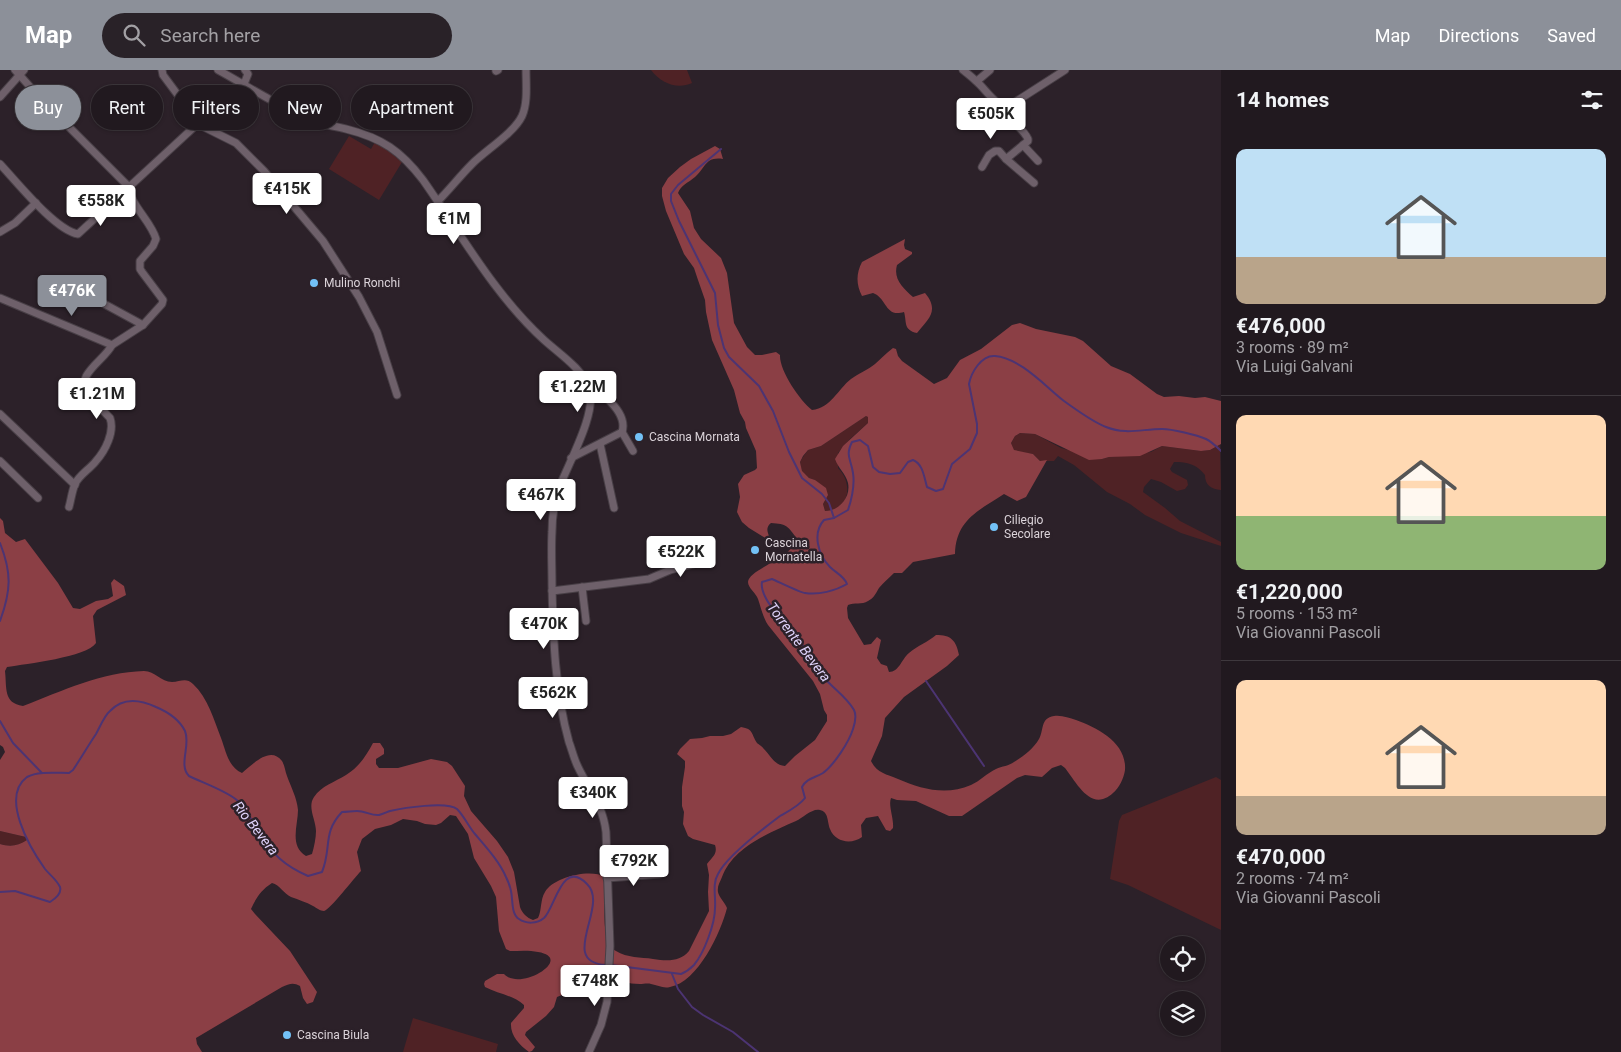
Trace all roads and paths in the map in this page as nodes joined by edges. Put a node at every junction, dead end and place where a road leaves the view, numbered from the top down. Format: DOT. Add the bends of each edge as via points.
graph roads {
  1 [pos="162,70"];
  2 [pos="218,70"];
  3 [pos="245,70"];
  4 [pos="526,70"];
  5 [pos="963,70"];
  6 [pos="990,70"];
  7 [pos="1065,70"];
  8 [pos="19,72"];
  9 [pos="977,81"];
  10 [pos="244,84"];
  11 [pos="173,89"];
  12 [pos="0,97"];
  13 [pos="1004,107"];
  14 [pos="191,130"];
  15 [pos="211,130"];
  16 [pos="1023,145"];
  17 [pos="1006,159"];
  18 [pos="1038,161"];
  19 [pos="0,164"];
  20 [pos="982,166"];
  21 [pos="1034,183"];
  22 [pos="129,187"];
  23 [pos="438,201"];
  24 [pos="36,203"];
  25 [pos="0,232"];
  26 [pos="48,282"];
  27 [pos="0,298"];
  28 [pos="143,325"];
  29 [pos="112,345"];
  30 [pos="589,387"];
  31 [pos="397,395"];
  32 [pos="0,414"];
  33 [pos="622,432"];
  34 [pos="600,444"];
  35 [pos="633,451"];
  36 [pos="571,458"];
  37 [pos="0,461"];
  38 [pos="75,485"];
  39 [pos="38,498"];
  40 [pos="69,507"];
  41 [pos="614,508"];
  42 [pos="708,560"];
  43 [pos="582,588"];
  44 [pos="552,591"];
  45 [pos="586,621"];
  46 [pos="660,874"];
  47 [pos="607,878"];
  48 [pos="589,1052"];
  1 -- 11 [label="street"];
  2 -- 10 [label="street"];
  3 -- 10 [label="street" via="248,74"];
  4 -- 23 [label="street" via="523,113 519,121"];
  5 -- 9 [label="street"];
  6 -- 9 [label="street"];
  7 -- 13 [label="street"];
  8 -- 12 [label="street"];
  8 -- 22 [label="street" via="41,99"];
  9 -- 13 [label="street"];
  10 -- 23 [label="street" via="312,120 359,132 386,144 411,164"];
  13 -- 16 [label="street" via="1028,137"];
  14 -- 22 [label="street"];
  15 -- 31 [label="street" via="236,142 323,241 377,332"];
  16 -- 17 [label="street"];
  16 -- 18 [label="street"];
  17 -- 20 [label="street" via="995,150"];
  17 -- 21 [label="street"];
  19 -- 24 [label="street"];
  22 -- 24 [label="street" via="78,234 63,228"];
  22 -- 28 [label="street" via="156,239 140,261 140,269 163,300"];
  23 -- 30 [label="street" via="514,308 574,367"];
  24 -- 25 [label="street"];
  26 -- 28 [label="street" via="97,300"];
  27 -- 29 [label="street"];
  28 -- 29 [label="street"];
  29 -- 38 [label="street" via="83,382 84,390 110,418 110,436 106,448"];
  30 -- 33 [label="street" via="619,414 624,424"];
  30 -- 36 [label="street" via="590,414"];
  32 -- 38 [label="street"];
  33 -- 34 [label="street"];
  33 -- 35 [label="street"];
  34 -- 36 [label="street"];
  34 -- 41 [label="street"];
  36 -- 44 [label="street" via="553,510"];
  37 -- 39 [label="street"];
  38 -- 40 [label="street"];
  42 -- 43 [label="street" via="649,578"];
  43 -- 44 [label="street"];
  43 -- 45 [label="street"];
  44 -- 47 [label="street" via="557,676 564,719 575,760 604,818"];
  46 -- 47 [label="street"];
  47 -- 48 [label="street" via="610,955 606,1011"];
}
